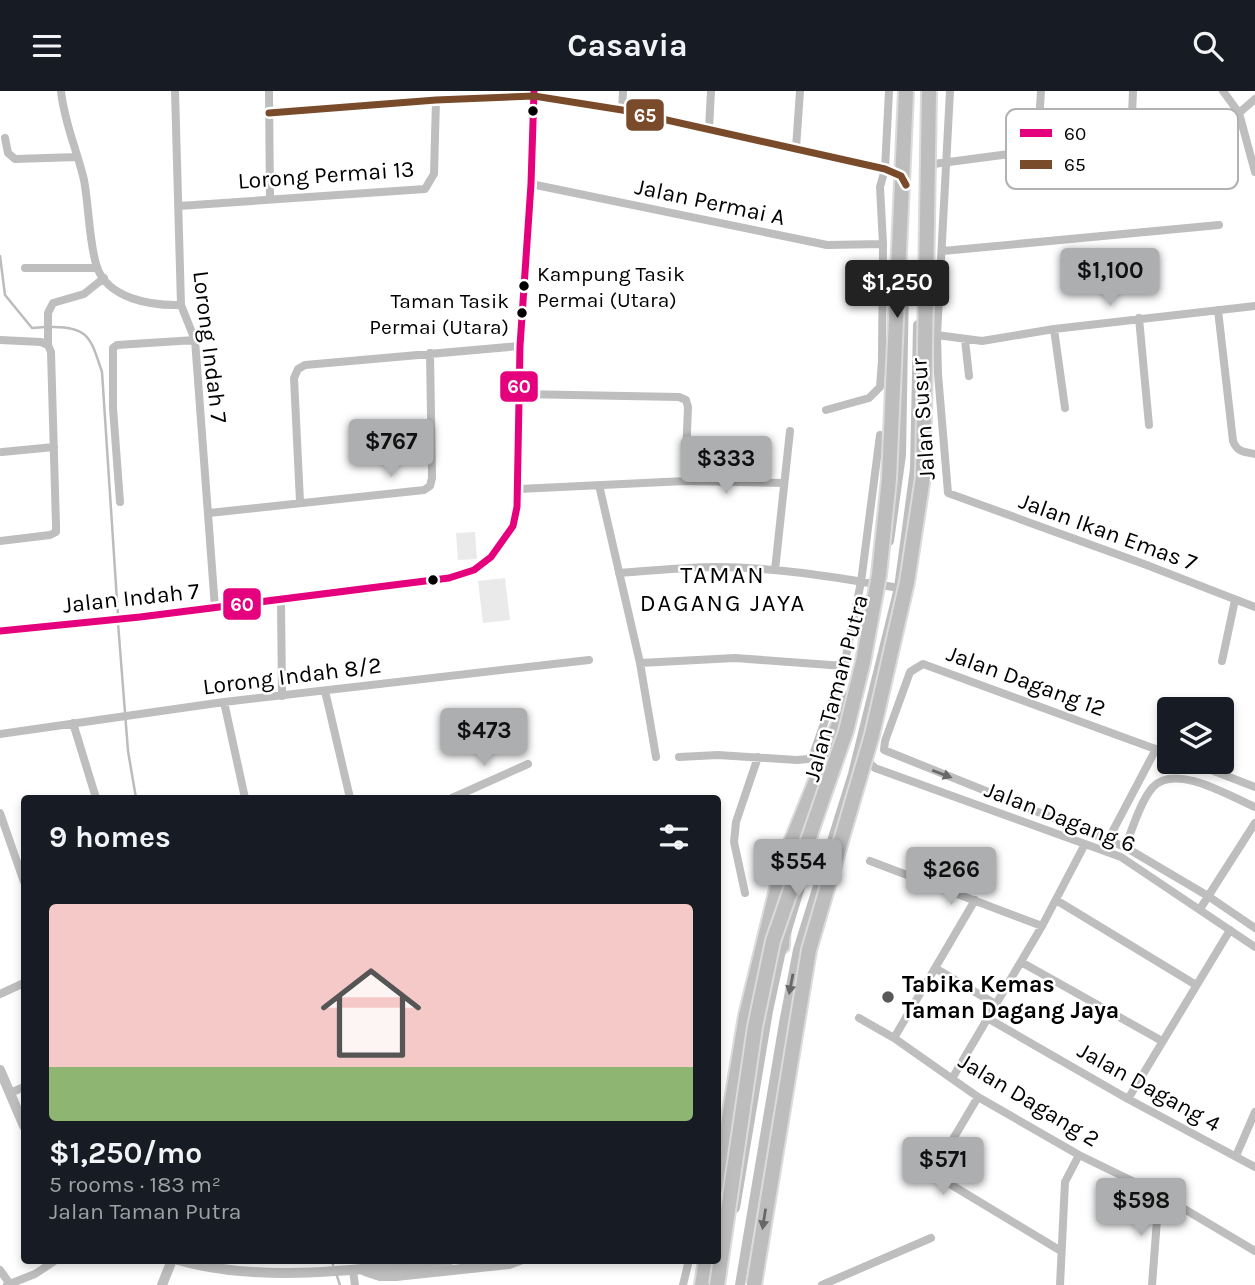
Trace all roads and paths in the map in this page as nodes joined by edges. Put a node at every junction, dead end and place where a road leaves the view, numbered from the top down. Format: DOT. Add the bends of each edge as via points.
graph roads {
  1 [pos="61,91"];
  2 [pos="175,91"];
  3 [pos="269,91"];
  4 [pos="623,91"];
  5 [pos="711,91"];
  6 [pos="800,91"];
  7 [pos="889,91"];
  8 [pos="909,91"];
  9 [pos="928,91"];
  10 [pos="950,91"];
  11 [pos="1041,91"];
  12 [pos="1133,91"];
  13 [pos="1223,91"];
  14 [pos="534,93"];
  15 [pos="1255,99"];
  16 [pos="436,100"];
  17 [pos="1040,109"];
  18 [pos="1132,109"];
  19 [pos="1236,109"];
  20 [pos="622,110"];
  21 [pos="269,113"];
  22 [pos="1239,113"];
  23 [pos="709,129"];
  24 [pos="5,138"];
  25 [pos="796,148"];
  26 [pos="1006,156"];
  27 [pos="77,157"];
  28 [pos="907,160"];
  29 [pos="946,163"];
  30 [pos="922,165"];
  31 [pos="885,169"];
  32 [pos="1255,172"];
  33 [pos="531,184"];
  34 [pos="906,185"];
  35 [pos="270,198"];
  36 [pos="179,206"];
  37 [pos="1219,225"];
  38 [pos="883,244"];
  39 [pos="943,251"];
  40 [pos="25,268"];
  41 [pos="97,268"];
  42 [pos="104,278"];
  43 [pos="181,305"];
  44 [pos="1255,306"];
  45 [pos="1218,310"];
  46 [pos="1139,318"];
  47 [pos="1054,329"];
  48 [pos="937,335"];
  49 [pos="0,340"];
  50 [pos="195,340"];
  51 [pos="965,340"];
  52 [pos="48,345"];
  53 [pos="520,346"];
  54 [pos="430,353"];
  55 [pos="969,376"];
  56 [pos="519,394"];
  57 [pos="1065,408"];
  58 [pos="826,410"];
  59 [pos="1149,425"];
  60 [pos="790,431"];
  61 [pos="880,435"];
  62 [pos="54,447"];
  63 [pos="2,452"];
  64 [pos="1255,454"];
  65 [pos="685,481"];
  66 [pos="784,483"];
  67 [pos="599,485"];
  68 [pos="519,489"];
  69 [pos="948,493"];
  70 [pos="120,502"];
  71 [pos="300,502"];
  72 [pos="208,513"];
  73 [pos="0,541"];
  74 [pos="775,570"];
  75 [pos="619,573"];
  76 [pos="861,582"];
  77 [pos="883,585"];
  78 [pos="899,588"];
  79 [pos="281,600"];
  80 [pos="1235,600"];
  81 [pos="1255,607"];
  82 [pos="215,608"];
  83 [pos="0,631"];
  84 [pos="589,660"];
  85 [pos="1222,661"];
  86 [pos="864,662"];
  87 [pos="640,663"];
  88 [pos="844,667"];
  89 [pos="325,691"];
  90 [pos="282,696"];
  91 [pos="224,702"];
  92 [pos="73,723"];
  93 [pos="0,734"];
  94 [pos="859,747"];
  95 [pos="1156,749"];
  96 [pos="656,757"];
  97 [pos="679,757"];
  98 [pos="758,757"];
  99 [pos="528,764"];
  100 [pos="875,768"];
  101 [pos="853,774"];
  102 [pos="1222,774"];
  103 [pos="1255,787"];
  104 [pos="95,795"];
  105 [pos="245,795"];
  106 [pos="349,795"];
  107 [pos="459,795"];
  108 [pos="1255,807"];
  109 [pos="0,813"];
  110 [pos="803,815"];
  111 [pos="1255,823"];
  112 [pos="1108,840"];
  113 [pos="1085,844"];
  114 [pos="1125,847"];
  115 [pos="870,861"];
  116 [pos="21,873"];
  117 [pos="745,893"];
  118 [pos="1209,896"];
  119 [pos="975,900"];
  120 [pos="1056,900"];
  121 [pos="1200,909"];
  122 [pos="1042,926"];
  123 [pos="1255,928"];
  124 [pos="1230,930"];
  125 [pos="782,946"];
  126 [pos="1255,947"];
  127 [pos="1021,962"];
  128 [pos="935,968"];
  129 [pos="21,984"];
  130 [pos="1196,985"];
  131 [pos="0,994"];
  132 [pos="997,1005"];
  133 [pos="859,1019"];
  134 [pos="989,1019"];
  135 [pos="894,1038"];
  136 [pos="1162,1041"];
  137 [pos="0,1070"];
  138 [pos="953,1077"];
  139 [pos="21,1088"];
  140 [pos="10,1093"];
  141 [pos="978,1097"];
  142 [pos="1128,1099"];
  143 [pos="1255,1112"];
  144 [pos="21,1119"];
  145 [pos="1079,1155"];
  146 [pos="1236,1156"];
  147 [pos="721,1166"];
  148 [pos="1255,1167"];
  149 [pos="1159,1194"];
  150 [pos="733,1220"];
  151 [pos="721,1226"];
  152 [pos="931,1238"];
  153 [pos="1061,1251"];
  154 [pos="1255,1251"];
  155 [pos="50,1264"];
  156 [pos="170,1264"];
  157 [pos="199,1264"];
  158 [pos="419,1264"];
  159 [pos="509,1264"];
  160 [pos="688,1264"];
  161 [pos="707,1264"];
  162 [pos="711,1264"];
  163 [pos="0,1270"];
  164 [pos="353,1271"];
  165 [pos="365,1271"];
  166 [pos="721,1279"];
  167 [pos="8,1285"];
  168 [pos="162,1285"];
  169 [pos="355,1285"];
  170 [pos="683,1285"];
  171 [pos="702,1285"];
  172 [pos="723,1285"];
  173 [pos="740,1285"];
  174 [pos="754,1285"];
  175 [pos="822,1285"];
  176 [pos="1060,1285"];
  177 [pos="1152,1285"];
  1 -- 27 [label="street"];
  2 -- 36 [label="street, Lorong Indah 7"];
  3 -- 21 [label="street"];
  4 -- 20 [label="street"];
  5 -- 23 [label="street"];
  6 -- 25 [label="street"];
  7 -- 31 [label="street"];
  8 -- 28 [label="street, Jalan Taman Putra"];
  8 -- 166 [label="highway, bridge" via="889,479 879,575 846,731 774,941 755,1027"];
  9 -- 30 [label="street, Jalan Taman Putra"];
  9 -- 174 [label="highway, one-way, bridge" via="921,490 872,735 809,950"];
  10 -- 29 [label="street, Jalan Susur"];
  11 -- 17 [label="street"];
  12 -- 18 [label="street"];
  13 -- 19 [label="street"];
  14 -- 16 [label="street"];
  14 -- 20 [label="street"];
  14 -- 33 [label="street"];
  15 -- 22 [label="street"];
  16 -- 21 [label="street"];
  16 -- 35 [label="street, Lorong Permai 13" via="434,174 425,189"];
  20 -- 23 [label="street"];
  21 -- 35 [label="street"];
  22 -- 32 [label="street"];
  23 -- 25 [label="street"];
  24 -- 27 [label="street" via="8,153 15,159"];
  25 -- 31 [label="street"];
  26 -- 29 [label="street"];
  27 -- 41 [label="street"];
  28 -- 31 [label="street"];
  28 -- 34 [label="street, Jalan Taman Putra"];
  29 -- 30 [label="street"];
  29 -- 39 [label="street, Jalan Susur"];
  30 -- 78 [label="street, Jalan Taman Putra" via="915,469"];
  31 -- 34 [label="street" via="901,176"];
  31 -- 38 [label="street" via="880,187"];
  33 -- 38 [label="street, Jalan Permai A" via="827,246"];
  33 -- 53 [label="street"];
  34 -- 77 [label="street, Jalan Taman Putra" via="901,455"];
  35 -- 36 [label="street, Lorong Permai 13"];
  36 -- 43 [label="street, Lorong Indah 7"];
  37 -- 39 [label="street"];
  38 -- 58 [label="street" via="880,387 869,398"];
  39 -- 48 [label="street, Jalan Susur"];
  40 -- 41 [label="street"];
  41 -- 42 [label="street"];
  42 -- 43 [label="street" via="139,301"];
  42 -- 52 [label="street" via="78,297 55,301 48,319"];
  43 -- 50 [label="street, Lorong Indah 7"];
  44 -- 45 [label="street"];
  45 -- 46 [label="street"];
  45 -- 64 [label="street" via="1233,441 1240,451"];
  46 -- 47 [label="street"];
  46 -- 59 [label="street"];
  47 -- 51 [label="street"];
  47 -- 57 [label="street"];
  48 -- 51 [label="street"];
  48 -- 69 [label="street, Jalan Susur"];
  49 -- 52 [label="street"];
  50 -- 70 [label="street" via="113,348"];
  50 -- 72 [label="street, Lorong Indah 7"];
  51 -- 55 [label="street"];
  52 -- 62 [label="street"];
  53 -- 54 [label="street"];
  53 -- 56 [label="street"];
  54 -- 71 [label="street" via="430,486"];
  54 -- 71 [label="street" via="298,369 294,378"];
  56 -- 65 [label="street" via="685,400"];
  56 -- 68 [label="street"];
  60 -- 66 [label="street"];
  61 -- 76 [label="street"];
  62 -- 63 [label="street"];
  62 -- 73 [label="street" via="56,533"];
  65 -- 66 [label="street"];
  65 -- 67 [label="street"];
  66 -- 74 [label="street"];
  67 -- 68 [label="street"];
  67 -- 75 [label="street"];
  68 -- 79 [label="street, Jalan Indah 7" via="513,526 491,557 474,570 449,578"];
  69 -- 80 [label="street, Jalan Ikan Emas 7"];
  71 -- 72 [label="street"];
  72 -- 82 [label="street, Lorong Indah 7"];
  74 -- 75 [label="street" via="715,567"];
  74 -- 76 [label="street"];
  75 -- 87 [label="street"];
  76 -- 77 [label="street"];
  76 -- 88 [label="street"];
  77 -- 78 [label="street"];
  77 -- 86 [label="street, Jalan Taman Putra"];
  78 -- 94 [label="street, Jalan Taman Putra"];
  79 -- 82 [label="street, Jalan Indah 7"];
  79 -- 90 [label="street"];
  80 -- 81 [label="street, Jalan Ikan Emas 7"];
  80 -- 85 [label="street"];
  82 -- 83 [label="street, Jalan Indah 7"];
  84 -- 89 [label="street, Lorong Indah 8/2"];
  86 -- 110 [label="highway"];
  86 -- 125 [label="street, Jalan Taman Putra"];
  87 -- 88 [label="street" via="735,658"];
  87 -- 96 [label="street"];
  88 -- 98 [label="street" via="808,759"];
  89 -- 90 [label="street, Lorong Indah 8/2"];
  89 -- 106 [label="street"];
  90 -- 91 [label="street, Lorong Indah 8/2"];
  91 -- 92 [label="street, Lorong Indah 8/2"];
  91 -- 105 [label="street"];
  92 -- 93 [label="street, Lorong Indah 8/2"];
  92 -- 104 [label="street"];
  94 -- 100 [label="street"];
  94 -- 101 [label="street, Jalan Taman Putra"];
  95 -- 112 [label="street"];
  95 -- 112 [label="street, Jalan Dagang 12, one-way" via="923,664 910,671 884,751"];
  97 -- 98 [label="street"];
  98 -- 117 [label="street" via="736,821 734,842"];
  99 -- 107 [label="street"];
  100 -- 101 [label="street"];
  100 -- 113 [label="street, Jalan Dagang 6"];
  101 -- 173 [label="street, Jalan Taman Putra, one-way" via="799,950"];
  102 -- 103 [label="street"];
  108 -- 114 [label="street" via="1175,776 1152,788"];
  109 -- 116 [label="street"];
  110 -- 125 [label="highway" via="786,885"];
  110 -- 147 [label="highway" via="784,860 756,971"];
  111 -- 118 [label="street"];
  112 -- 114 [label="street"];
  113 -- 120 [label="street"];
  113 -- 121 [label="street, Jalan Dagang 6" via="1121,857"];
  114 -- 118 [label="street"];
  115 -- 119 [label="street"];
  118 -- 121 [label="street"];
  118 -- 123 [label="street"];
  119 -- 122 [label="street"];
  119 -- 128 [label="street"];
  120 -- 122 [label="street"];
  120 -- 130 [label="street"];
  121 -- 124 [label="street, Jalan Dagang 6"];
  122 -- 127 [label="street"];
  124 -- 126 [label="street, Jalan Dagang 6"];
  124 -- 130 [label="street"];
  125 -- 150 [label="street, Jalan Taman Putra"];
  127 -- 132 [label="street"];
  127 -- 136 [label="street"];
  128 -- 132 [label="street"];
  128 -- 135 [label="street"];
  129 -- 131 [label="street"];
  130 -- 136 [label="street"];
  132 -- 134 [label="street"];
  133 -- 135 [label="street, Jalan Dagang 2"];
  134 -- 138 [label="street"];
  134 -- 142 [label="street, Jalan Dagang 4"];
  135 -- 138 [label="street, Jalan Dagang 2"];
  136 -- 142 [label="street"];
  137 -- 140 [label="street"];
  138 -- 141 [label="street, Jalan Dagang 2"];
  139 -- 140 [label="street"];
  140 -- 144 [label="street"];
  141 -- 145 [label="street, Jalan Dagang 2"];
  141 -- 153 [label="street" via="936,1173"];
  142 -- 146 [label="street, Jalan Dagang 4"];
  143 -- 146 [label="street"];
  145 -- 149 [label="street, Jalan Dagang 2"];
  145 -- 153 [label="street" via="1065,1182"];
  146 -- 148 [label="street, Jalan Dagang 4"];
  149 -- 154 [label="street, Jalan Dagang 2"];
  149 -- 177 [label="street"];
  150 -- 151 [label="street"];
  150 -- 166 [label="street, Jalan Taman Putra"];
  152 -- 175 [label="street"];
  153 -- 176 [label="street"];
  155 -- 167 [label="street"];
  156 -- 168 [label="street"];
  157 -- 164 [label="street" via="277,1273"];
  158 -- 165 [label="street"];
  159 -- 165 [label="street" via="396,1276"];
  160 -- 170 [label="street"];
  161 -- 171 [label="highway"];
  162 -- 166 [label="street"];
  163 -- 167 [label="street"];
  164 -- 165 [label="street"];
  164 -- 169 [label="street"];
  166 -- 172 [label="street, Jalan Taman Putra"];
}
